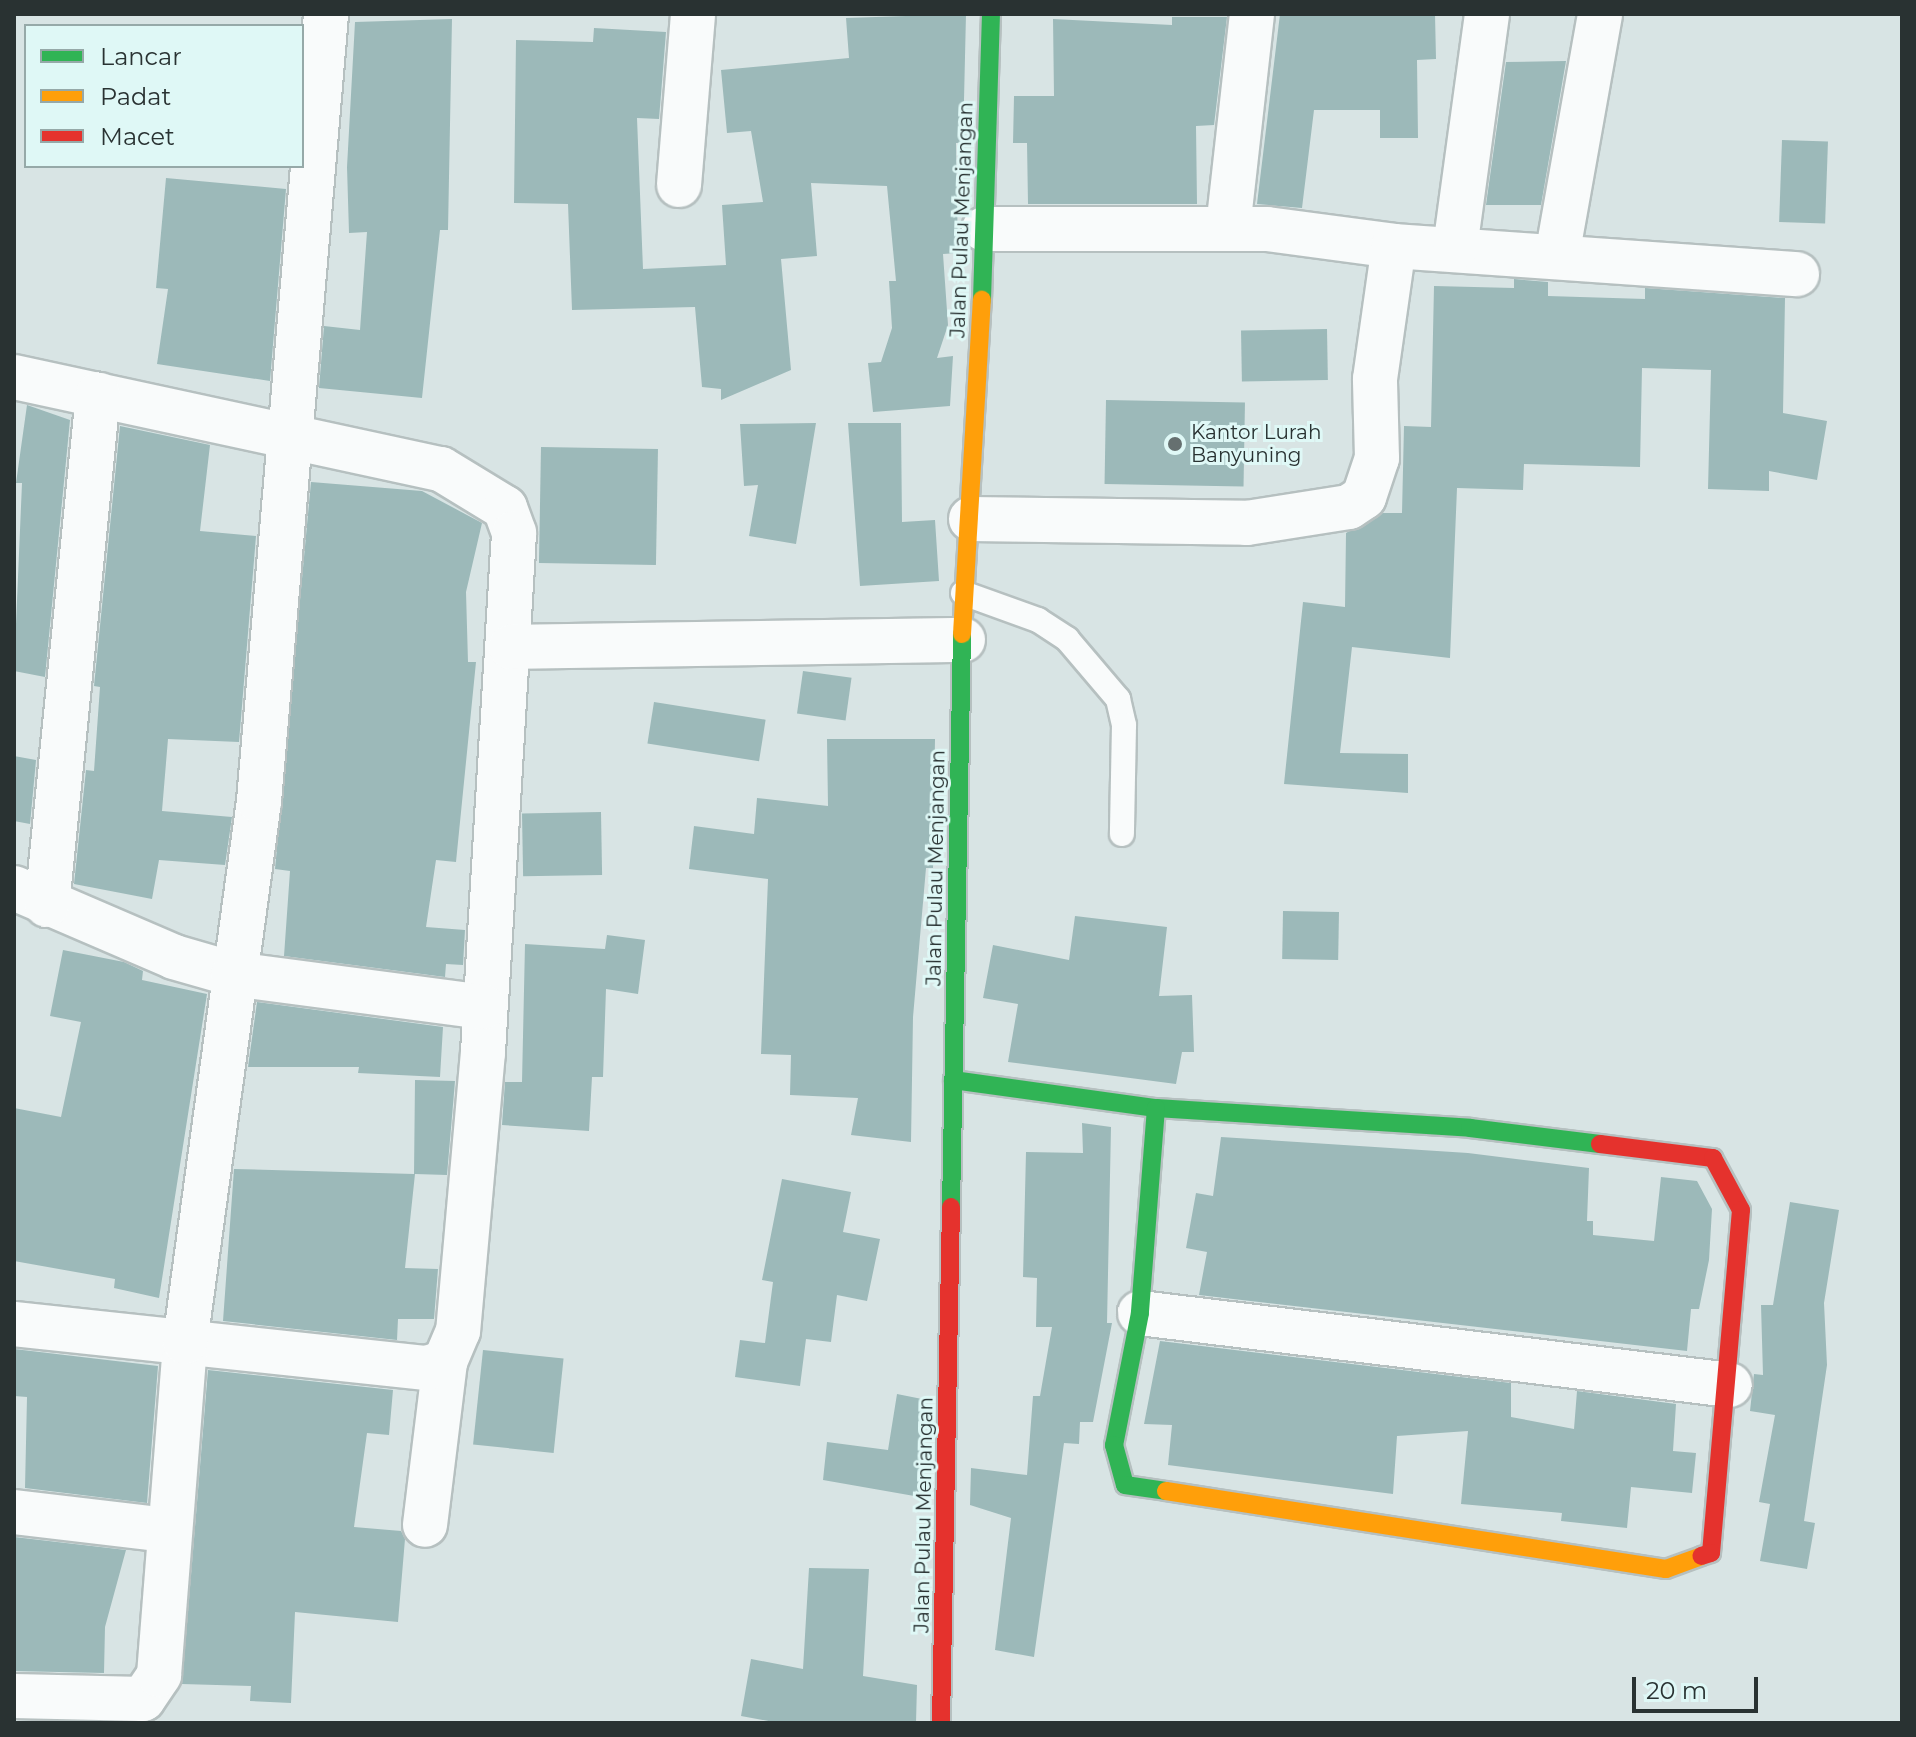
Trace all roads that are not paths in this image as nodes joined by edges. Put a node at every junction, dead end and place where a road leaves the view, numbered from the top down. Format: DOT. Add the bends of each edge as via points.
graph roads {
  1 [pos="326,14"];
  2 [pos="693,14"];
  3 [pos="991,14"];
  4 [pos="1252,14"];
  5 [pos="1487,14"];
  6 [pos="1600,14"];
  7 [pos="679,185"];
  8 [pos="1228,228"];
  9 [pos="984,229"];
  10 [pos="1394,246"];
  11 [pos="1455,248"];
  12 [pos="1557,256"];
  13 [pos="1797,274"];
  14 [pos="14,377"];
  15 [pos="98,395"];
  16 [pos="292,437"];
  17 [pos="971,519"];
  18 [pos="963,593"];
  19 [pos="963,640"];
  20 [pos="511,647"];
  21 [pos="1122,834"];
  22 [pos="30,896"];
  23 [pos="233,974"];
  24 [pos="484,1007"];
  25 [pos="953,1080"];
  26 [pos="1156,1108"];
  27 [pos="1140,1313"];
  28 [pos="14,1324"];
  29 [pos="185,1342"];
  30 [pos="445,1362"];
  31 [pos="1730,1385"];
  32 [pos="14,1512"];
  33 [pos="425,1525"];
  34 [pos="167,1530"];
  35 [pos="14,1696"];
  36 [pos="941,1723"];
  1 -- 16 [label="street"];
  2 -- 7 [label="street"];
  3 -- 9 [label="street, Jalan Pulau Menjangan"];
  4 -- 8 [label="street"];
  5 -- 11 [label="street"];
  6 -- 12 [label="street"];
  8 -- 9 [label="street"];
  8 -- 10 [label="street"];
  9 -- 17 [label="street, Jalan Pulau Menjangan"];
  10 -- 11 [label="street"];
  10 -- 17 [label="street" via="1375,379 1377,458 1364,497 1349,507 1247,523"];
  11 -- 12 [label="street"];
  12 -- 13 [label="street"];
  14 -- 15 [label="street"];
  15 -- 16 [label="street"];
  15 -- 22 [label="street"];
  16 -- 20 [label="street" via="441,469 505,508 514,533"];
  16 -- 23 [label="street" via="259,801"];
  17 -- 18 [label="street, Jalan Pulau Menjangan"];
  18 -- 19 [label="street, Jalan Pulau Menjangan"];
  18 -- 21 [label="lane" via="1038,620 1067,639 1118,699 1124,725"];
  19 -- 20 [label="street"];
  19 -- 25 [label="street, Jalan Pulau Menjangan"];
  20 -- 24 [label="street"];
  22 -- 23 [label="street"];
  23 -- 24 [label="street"];
  23 -- 29 [label="street"];
  24 -- 30 [label="street" via="458,1331"];
  25 -- 26 [label="street"];
  25 -- 36 [label="street, Jalan Pulau Menjangan"];
  26 -- 27 [label="street"];
  26 -- 31 [label="street" via="1470,1128 1713,1158 1741,1210"];
  27 -- 31 [label="street"];
  27 -- 31 [label="street" via="1114,1445 1118,1476 1135,1490 1666,1569 1711,1553"];
  28 -- 29 [label="street"];
  29 -- 30 [label="street" via="427,1368"];
  29 -- 34 [label="street"];
  30 -- 33 [label="street"];
  32 -- 34 [label="street"];
  34 -- 35 [label="street" via="159,1675 151,1695"];
}
